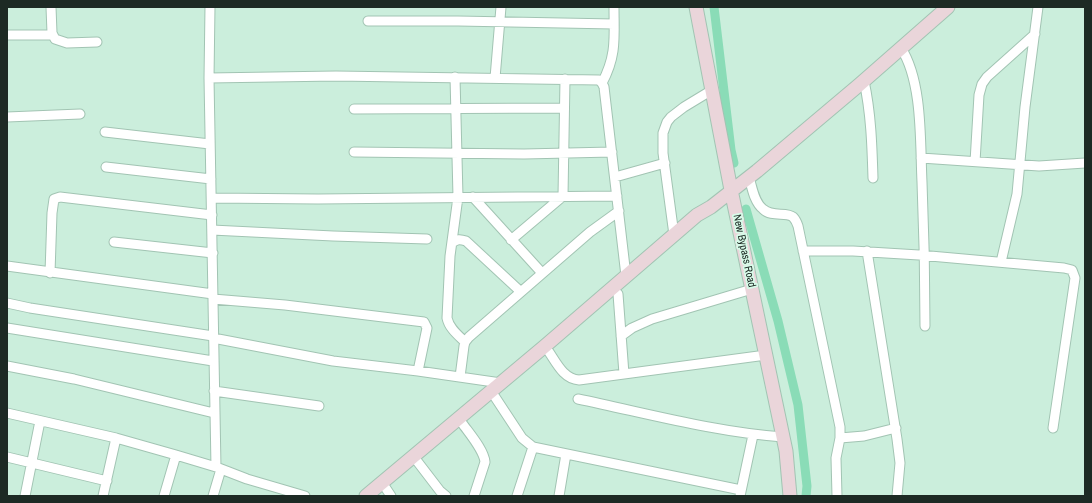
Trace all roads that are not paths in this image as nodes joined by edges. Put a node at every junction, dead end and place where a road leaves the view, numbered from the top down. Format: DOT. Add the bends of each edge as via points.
graph roads {
  1 [pos="51,7"];
  2 [pos="210,7"];
  3 [pos="501,7"];
  4 [pos="614,7"];
  5 [pos="696,7"];
  6 [pos="948,7"];
  7 [pos="1038,7"];
  8 [pos="368,21"];
  9 [pos="500,22"];
  10 [pos="614,24"];
  11 [pos="1035,34"];
  12 [pos="7,35"];
  13 [pos="53,35"];
  14 [pos="98,42"];
  15 [pos="900,48"];
  16 [pos="456,77"];
  17 [pos="209,78"];
  18 [pos="495,78"];
  19 [pos="565,79"];
  20 [pos="864,81"];
  21 [pos="602,83"];
  22 [pos="712,90"];
  23 [pos="564,108"];
  24 [pos="354,109"];
  25 [pos="456,109"];
  26 [pos="80,114"];
  27 [pos="7,117"];
  28 [pos="105,132"];
  29 [pos="210,144"];
  30 [pos="354,152"];
  31 [pos="612,152"];
  32 [pos="563,153"];
  33 [pos="457,154"];
  34 [pos="921,158"];
  35 [pos="976,162"];
  36 [pos="1085,163"];
  37 [pos="665,164"];
  38 [pos="1020,166"];
  39 [pos="106,167"];
  40 [pos="615,177"];
  41 [pos="749,177"];
  42 [pos="873,178"];
  43 [pos="211,179"];
  44 [pos="731,190"];
  45 [pos="563,196"];
  46 [pos="617,196"];
  47 [pos="458,197"];
  48 [pos="473,197"];
  49 [pos="212,198"];
  50 [pos="712,207"];
  51 [pos="619,210"];
  52 [pos="212,215"];
  53 [pos="212,230"];
  54 [pos="674,235"];
  55 [pos="427,239"];
  56 [pos="511,240"];
  57 [pos="114,242"];
  58 [pos="452,243"];
  59 [pos="803,251"];
  60 [pos="867,252"];
  61 [pos="212,253"];
  62 [pos="924,255"];
  63 [pos="1001,262"];
  64 [pos="7,266"];
  65 [pos="50,272"];
  66 [pos="542,273"];
  67 [pos="626,276"];
  68 [pos="752,289"];
  69 [pos="521,292"];
  70 [pos="618,294"];
  71 [pos="213,297"];
  72 [pos="7,303"];
  73 [pos="925,326"];
  74 [pos="7,328"];
  75 [pos="622,336"];
  76 [pos="213,337"];
  77 [pos="465,342"];
  78 [pos="549,352"];
  79 [pos="766,355"];
  80 [pos="214,360"];
  81 [pos="7,366"];
  82 [pos="418,371"];
  83 [pos="624,374"];
  84 [pos="460,377"];
  85 [pos="501,383"];
  86 [pos="214,391"];
  87 [pos="495,397"];
  88 [pos="578,399"];
  89 [pos="319,406"];
  90 [pos="7,413"];
  91 [pos="214,413"];
  92 [pos="40,420"];
  93 [pos="462,423"];
  94 [pos="896,428"];
  95 [pos="1053,428"];
  96 [pos="753,435"];
  97 [pos="783,437"];
  98 [pos="116,438"];
  99 [pos="840,438"];
  100 [pos="533,447"];
  101 [pos="566,454"];
  102 [pos="176,455"];
  103 [pos="7,457"];
  104 [pos="417,461"];
  105 [pos="32,464"];
  106 [pos="218,468"];
  107 [pos="107,481"];
  108 [pos="388,492"];
  109 [pos="740,493"];
  110 [pos="25,496"];
  111 [pos="103,496"];
  112 [pos="164,496"];
  113 [pos="213,496"];
  114 [pos="305,496"];
  115 [pos="366,496"];
  116 [pos="375,496"];
  117 [pos="445,496"];
  118 [pos="474,496"];
  119 [pos="517,496"];
  120 [pos="560,496"];
  121 [pos="790,496"];
  122 [pos="837,496"];
  123 [pos="897,496"];
  1 -- 13 [label="street"];
  2 -- 17 [label="street"];
  3 -- 9 [label="street"];
  4 -- 10 [label="street"];
  5 -- 22 [label="street, New Bypass Road"];
  6 -- 15 [label="street"];
  7 -- 11 [label="street"];
  8 -- 9 [label="street"];
  9 -- 10 [label="street"];
  9 -- 18 [label="street"];
  10 -- 21 [label="street" via="612,60"];
  11 -- 35 [label="street" via="982,84 979,94"];
  11 -- 38 [label="street"];
  12 -- 13 [label="street"];
  13 -- 14 [label="street" via="55,39 63,42"];
  15 -- 20 [label="street"];
  15 -- 34 [label="street" via="909,64 916,93"];
  16 -- 17 [label="street"];
  16 -- 18 [label="street"];
  16 -- 25 [label="street"];
  17 -- 29 [label="street"];
  18 -- 19 [label="street"];
  19 -- 21 [label="street" via="594,79"];
  19 -- 23 [label="street"];
  20 -- 41 [label="street"];
  20 -- 42 [label="street" via="872,129"];
  21 -- 31 [label="street"];
  22 -- 37 [label="street" via="684,107 667,122 662,133"];
  22 -- 44 [label="street, New Bypass Road"];
  23 -- 25 [label="street"];
  23 -- 32 [label="street"];
  24 -- 25 [label="street"];
  25 -- 33 [label="street"];
  26 -- 27 [label="street"];
  28 -- 29 [label="street"];
  29 -- 43 [label="street"];
  30 -- 33 [label="street"];
  31 -- 32 [label="street"];
  31 -- 40 [label="street"];
  32 -- 33 [label="street"];
  32 -- 45 [label="street"];
  33 -- 47 [label="street"];
  34 -- 35 [label="street"];
  34 -- 62 [label="street"];
  35 -- 38 [label="street"];
  36 -- 38 [label="street"];
  37 -- 40 [label="street"];
  37 -- 54 [label="street"];
  38 -- 63 [label="street" via="1017,194"];
  39 -- 43 [label="street"];
  40 -- 46 [label="street"];
  41 -- 44 [label="street"];
  41 -- 59 [label="street" via="757,201 763,210 789,216 795,220"];
  43 -- 49 [label="street"];
  44 -- 50 [label="street"];
  44 -- 68 [label="street, New Bypass Road"];
  45 -- 46 [label="street"];
  45 -- 48 [label="street"];
  45 -- 56 [label="street"];
  46 -- 51 [label="street"];
  47 -- 48 [label="street"];
  47 -- 49 [label="street"];
  47 -- 58 [label="street"];
  48 -- 56 [label="street"];
  49 -- 52 [label="street"];
  50 -- 54 [label="street" via="697,215"];
  50 -- 70 [label="street" via="703,220"];
  51 -- 66 [label="street"];
  51 -- 67 [label="street"];
  52 -- 53 [label="street"];
  52 -- 65 [label="street" via="56,197 52,204"];
  53 -- 55 [label="street"];
  53 -- 61 [label="street"];
  54 -- 67 [label="street"];
  56 -- 66 [label="street"];
  57 -- 61 [label="street"];
  58 -- 69 [label="street" via="460,239 466,241"];
  58 -- 77 [label="street" via="447,318 451,328"];
  59 -- 60 [label="street"];
  59 -- 99 [label="street" via="840,427"];
  60 -- 62 [label="street"];
  60 -- 94 [label="street"];
  61 -- 71 [label="street"];
  62 -- 63 [label="street"];
  62 -- 73 [label="street"];
  63 -- 95 [label="street" via="1064,268 1074,273"];
  64 -- 65 [label="street"];
  65 -- 71 [label="street"];
  66 -- 69 [label="street"];
  67 -- 85 [label="street"];
  68 -- 75 [label="street" via="652,319 632,328"];
  68 -- 79 [label="street, New Bypass Road"];
  69 -- 77 [label="street"];
  70 -- 75 [label="street"];
  70 -- 78 [label="street"];
  71 -- 76 [label="street"];
  71 -- 82 [label="street" via="424,322 427,328"];
  72 -- 76 [label="street"];
  74 -- 80 [label="street"];
  75 -- 83 [label="street"];
  76 -- 80 [label="street"];
  76 -- 82 [label="street" via="333,361"];
  77 -- 84 [label="street"];
  78 -- 83 [label="street" via="572,380"];
  78 -- 87 [label="street"];
  79 -- 83 [label="street"];
  79 -- 97 [label="street, New Bypass Road"];
  80 -- 86 [label="street"];
  81 -- 91 [label="street" via="74,379"];
  82 -- 84 [label="street"];
  84 -- 85 [label="street"];
  85 -- 115 [label="street"];
  86 -- 89 [label="street"];
  86 -- 91 [label="street"];
  87 -- 93 [label="street"];
  87 -- 100 [label="street" via="522,438"];
  88 -- 96 [label="street"];
  90 -- 92 [label="street"];
  91 -- 106 [label="street"];
  92 -- 98 [label="street"];
  92 -- 105 [label="street"];
  93 -- 104 [label="street"];
  93 -- 118 [label="street" via="485,458"];
  94 -- 99 [label="street" via="864,436"];
  94 -- 123 [label="street" via="900,463"];
  96 -- 97 [label="street"];
  96 -- 109 [label="street"];
  97 -- 121 [label="street, New Bypass Road"];
  98 -- 102 [label="street"];
  98 -- 107 [label="street"];
  99 -- 122 [label="street" via="836,458"];
  100 -- 101 [label="street"];
  100 -- 119 [label="street"];
  101 -- 109 [label="street"];
  101 -- 120 [label="street"];
  102 -- 106 [label="street"];
  102 -- 112 [label="street"];
  103 -- 105 [label="street"];
  104 -- 108 [label="street"];
  104 -- 117 [label="street"];
  105 -- 107 [label="street"];
  105 -- 110 [label="street"];
  106 -- 113 [label="street"];
  106 -- 114 [label="street"];
  107 -- 111 [label="street"];
  108 -- 116 [label="street"];
}
